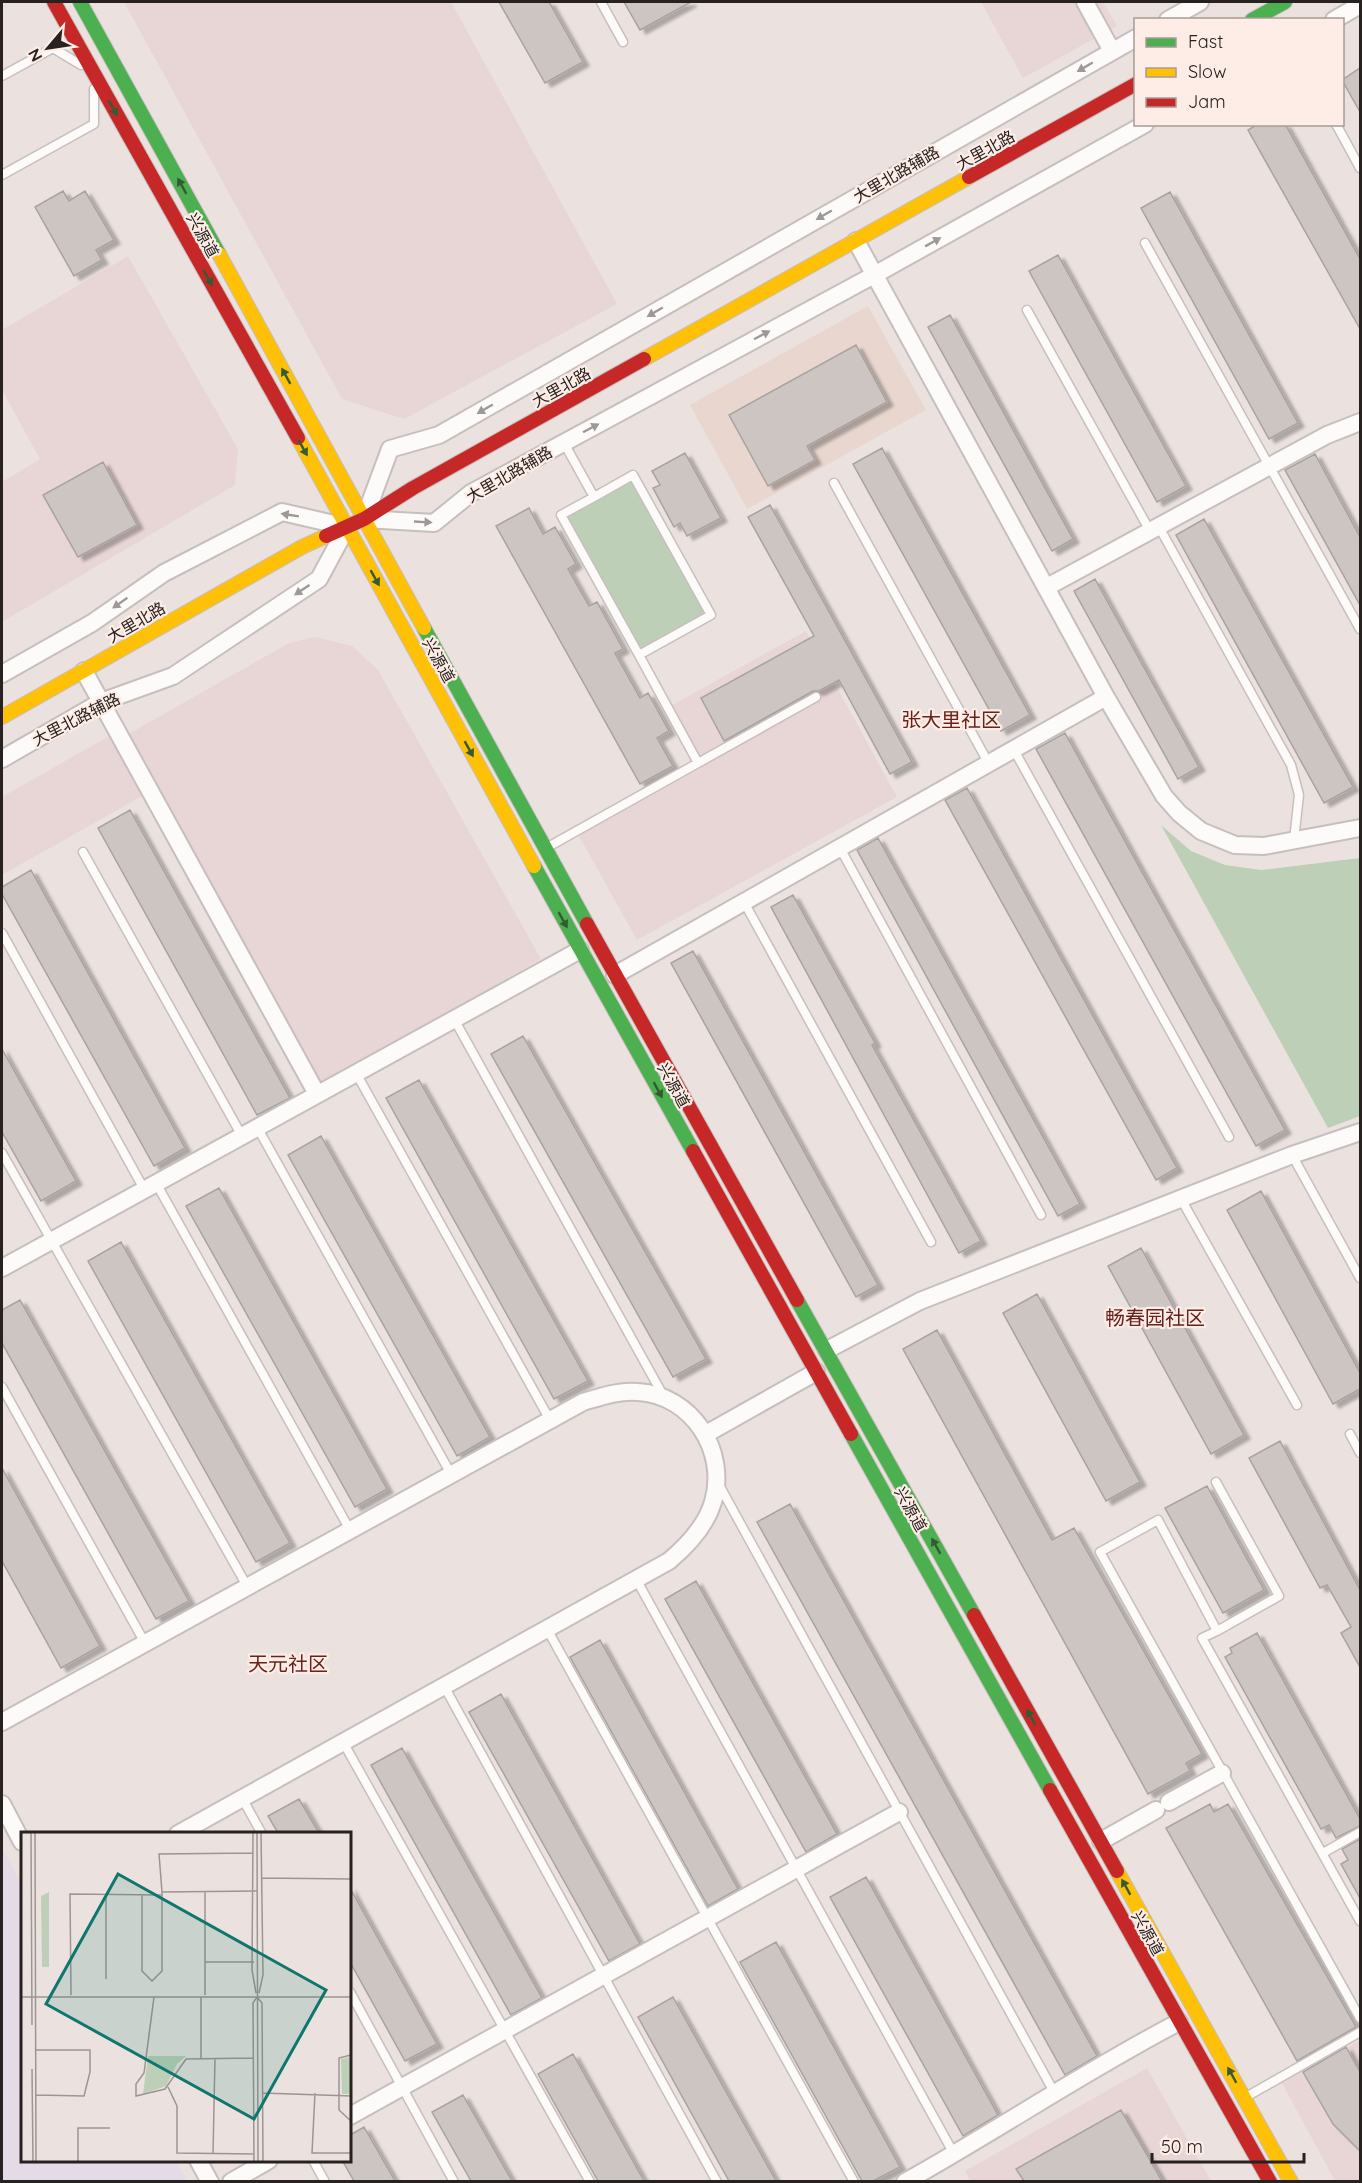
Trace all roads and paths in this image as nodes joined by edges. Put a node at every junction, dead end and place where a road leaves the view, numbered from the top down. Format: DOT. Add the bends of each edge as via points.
graph roads {
  1 [pos="54,2"];
  2 [pos="80,2"];
  3 [pos="601,2"];
  4 [pos="1085,2"];
  5 [pos="1200,2"];
  6 [pos="1285,2"];
  7 [pos="1360,5"];
  8 [pos="1172,18"];
  9 [pos="1256,18"];
  10 [pos="1337,18"];
  11 [pos="1134,39"];
  12 [pos="623,42"];
  13 [pos="1112,51"];
  14 [pos="94,73"];
  15 [pos="2,76"];
  16 [pos="1134,85"];
  17 [pos="1141,126"];
  18 [pos="1337,126"];
  19 [pos="1360,168"];
  20 [pos="2,175"];
  21 [pos="856,241"];
  22 [pos="1145,243"];
  23 [pos="876,274"];
  24 [pos="1027,310"];
  25 [pos="1360,422"];
  26 [pos="564,443"];
  27 [pos="1270,466"];
  28 [pos="834,483"];
  29 [pos="594,497"];
  30 [pos="364,519"];
  31 [pos="347,527"];
  32 [pos="1154,529"];
  33 [pos="1047,587"];
  34 [pos="1360,629"];
  35 [pos="639,655"];
  36 [pos="84,671"];
  37 [pos="2,674"];
  38 [pos="1106,697"];
  39 [pos="816,698"];
  40 [pos="101,702"];
  41 [pos="2,717"];
  42 [pos="1014,750"];
  43 [pos="2,759"];
  44 [pos="698,764"];
  45 [pos="989,764"];
  46 [pos="1360,828"];
  47 [pos="1294,840"];
  48 [pos="840,848"];
  49 [pos="545,849"];
  50 [pos="83,852"];
  51 [pos="744,902"];
  52 [pos="2,933"];
  53 [pos="580,950"];
  54 [pos="615,975"];
  55 [pos="454,1019"];
  56 [pos="356,1073"];
  57 [pos="317,1094"];
  58 [pos="257,1127"];
  59 [pos="1360,1132"];
  60 [pos="242,1136"];
  61 [pos="1229,1137"];
  62 [pos="2,1153"];
  63 [pos="1292,1155"];
  64 [pos="150,1186"];
  65 [pos="1182,1199"];
  66 [pos="1041,1215"];
  67 [pos="51,1241"];
  68 [pos="931,1242"];
  69 [pos="2,1268"];
  70 [pos="1360,1278"];
  71 [pos="827,1350"];
  72 [pos="816,1372"];
  73 [pos="2,1388"];
  74 [pos="664,1398"];
  75 [pos="1297,1405"];
  76 [pos="550,1420"];
  77 [pos="706,1434"];
  78 [pos="1350,1434"];
  79 [pos="1360,1453"];
  80 [pos="451,1474"];
  81 [pos="717,1480"];
  82 [pos="1216,1482"];
  83 [pos="350,1530"];
  84 [pos="636,1580"];
  85 [pos="247,1586"];
  86 [pos="547,1629"];
  87 [pos="1217,1631"];
  88 [pos="145,1643"];
  89 [pos="444,1686"];
  90 [pos="2,1722"];
  91 [pos="343,1742"];
  92 [pos="1222,1773"];
  93 [pos="242,1798"];
  94 [pos="2,1804"];
  95 [pos="898,1812"];
  96 [pos="180,1832"];
  97 [pos="261,1832"];
  98 [pos="1360,1832"];
  99 [pos="21,1840"];
  100 [pos="1101,1841"];
  101 [pos="1323,1853"];
  102 [pos="796,1868"];
  103 [pos="707,1918"];
  104 [pos="1360,1921"];
  105 [pos="604,1975"];
  106 [pos="351,1994"];
  107 [pos="1360,2018"];
  108 [pos="1179,2022"];
  109 [pos="505,2030"];
  110 [pos="1360,2032"];
  111 [pos="402,2087"];
  112 [pos="1054,2092"];
  113 [pos="1244,2098"];
  114 [pos="351,2115"];
  115 [pos="954,2154"];
  116 [pos="199,2162"];
  117 [pos="265,2162"];
  118 [pos="314,2162"];
  119 [pos="210,2181"];
  120 [pos="231,2181"];
  121 [pos="325,2181"];
  122 [pos="454,2181"];
  123 [pos="590,2181"];
  124 [pos="717,2181"];
  125 [pos="854,2181"];
  126 [pos="905,2181"];
  127 [pos="1270,2181"];
  128 [pos="1291,2181"];
  1 -- 14 [label="main road, 兴源道"];
  30 -- 2 [label="main road, 兴源道, one-way"];
  3 -- 12 [label="lane"];
  4 -- 13 [label="street"];
  5 -- 8 [label="street"];
  6 -- 9 [label="main road"];
  7 -- 10 [label="street"];
  11 -- 13 [label="street, 大里北路辅路"];
  13 -- 30 [label="street, 大里北路辅路, one-way" via="439,435 390,449"];
  14 -- 15 [label="lane" via="52,48"];
  14 -- 20 [label="lane" via="94,124"];
  14 -- 31 [label="main road, 兴源道, one-way"];
  16 -- 21 [label="main road, 大里北路"];
  23 -- 17 [label="street, 大里北路辅路, one-way"];
  18 -- 19 [label="lane"];
  21 -- 23 [label="street"];
  21 -- 30 [label="main road, 大里北路"];
  22 -- 27 [label="lane"];
  26 -- 23 [label="street, 大里北路辅路, one-way"];
  23 -- 33 [label="street"];
  24 -- 32 [label="lane"];
  25 -- 27 [label="street"];
  26 -- 29 [label="lane"];
  30 -- 26 [label="street, 大里北路辅路, one-way" via="434,523 471,493"];
  27 -- 32 [label="street"];
  27 -- 34 [label="lane"];
  28 -- 45 [label="lane"];
  29 -- 35 [label="lane" via="561,515"];
  29 -- 35 [label="lane" via="633,475 711,615"];
  30 -- 31 [label="main road, 大里北路"];
  30 -- 49 [label="main road, 兴源道"];
  31 -- 36 [label="main road, 大里北路" via="302,547"];
  31 -- 37 [label="street, one-way" via="282,512 164,573 92,622"];
  31 -- 40 [label="street, 大里北路辅路, one-way" via="319,579 173,676"];
  31 -- 53 [label="main road, 兴源道, one-way"];
  32 -- 33 [label="street"];
  32 -- 47 [label="lane" via="1292,765 1299,795"];
  33 -- 38 [label="street"];
  35 -- 44 [label="lane"];
  36 -- 40 [label="street"];
  36 -- 41 [label="main road, 大里北路"];
  38 -- 42 [label="street"];
  38 -- 47 [label="street" via="1164,796 1201,831 1235,844 1264,846"];
  39 -- 44 [label="lane"];
  40 -- 43 [label="street, 大里北路辅路"];
  40 -- 57 [label="street"];
  42 -- 45 [label="street"];
  42 -- 61 [label="lane"];
  44 -- 49 [label="lane"];
  45 -- 48 [label="street"];
  46 -- 47 [label="street"];
  48 -- 51 [label="street"];
  48 -- 66 [label="lane"];
  49 -- 54 [label="main road, 兴源道"];
  50 -- 60 [label="lane"];
  51 -- 54 [label="street"];
  51 -- 68 [label="lane"];
  52 -- 64 [label="lane"];
  53 -- 55 [label="street"];
  53 -- 72 [label="main road, 兴源道, one-way"];
  54 -- 71 [label="main road, 兴源道"];
  55 -- 56 [label="street"];
  55 -- 74 [label="lane"];
  56 -- 57 [label="street"];
  56 -- 76 [label="lane"];
  57 -- 58 [label="street"];
  58 -- 60 [label="street"];
  58 -- 80 [label="lane"];
  59 -- 63 [label="street"];
  60 -- 64 [label="street"];
  62 -- 67 [label="lane"];
  63 -- 65 [label="street"];
  63 -- 70 [label="lane"];
  64 -- 67 [label="street"];
  64 -- 83 [label="lane"];
  65 -- 71 [label="street" via="921,1301"];
  65 -- 75 [label="lane"];
  67 -- 69 [label="street"];
  67 -- 85 [label="lane"];
  100 -- 71 [label="main road, 兴源道, one-way"];
  72 -- 77 [label="street"];
  72 -- 108 [label="main road, 兴源道"];
  73 -- 88 [label="lane"];
  74 -- 76 [label="street" via="638,1392 610,1395 583,1402"];
  74 -- 77 [label="street" via="688,1412"];
  76 -- 80 [label="street"];
  77 -- 81 [label="street" via="715,1456"];
  78 -- 79 [label="lane"];
  80 -- 83 [label="street"];
  81 -- 84 [label="street" via="712,1503 688,1544 669,1561"];
  81 -- 95 [label="lane"];
  82 -- 87 [label="lane" via="1279,1596"];
  83 -- 85 [label="street"];
  84 -- 86 [label="street"];
  84 -- 102 [label="lane"];
  85 -- 88 [label="street"];
  86 -- 89 [label="street"];
  86 -- 103 [label="lane"];
  87 -- 92 [label="lane" via="1158,1520 1100,1552"];
  87 -- 101 [label="lane" via="1203,1638"];
  88 -- 90 [label="street"];
  89 -- 91 [label="street"];
  89 -- 105 [label="lane"];
  91 -- 93 [label="street"];
  91 -- 109 [label="lane"];
  92 -- 100 [label="street"];
  92 -- 107 [label="lane"];
  93 -- 96 [label="street"];
  93 -- 97 [label="lane"];
  94 -- 99 [label="street"];
  95 -- 102 [label="street"];
  95 -- 112 [label="lane"];
  98 -- 101 [label="lane"];
  113 -- 100 [label="main road, 兴源道, one-way"];
  101 -- 104 [label="lane"];
  102 -- 103 [label="street"];
  102 -- 115 [label="lane"];
  103 -- 105 [label="street"];
  103 -- 125 [label="lane"];
  105 -- 109 [label="street"];
  105 -- 124 [label="lane"];
  106 -- 111 [label="lane"];
  108 -- 112 [label="street"];
  108 -- 127 [label="main road, 兴源道"];
  109 -- 111 [label="street"];
  109 -- 123 [label="lane"];
  110 -- 113 [label="lane"];
  111 -- 114 [label="street"];
  111 -- 122 [label="lane"];
  112 -- 115 [label="street"];
  113 -- 128 [label="main road, 兴源道"];
  115 -- 126 [label="street"];
  116 -- 119 [label="street"];
  117 -- 120 [label="street"];
  118 -- 121 [label="lane"];
}
